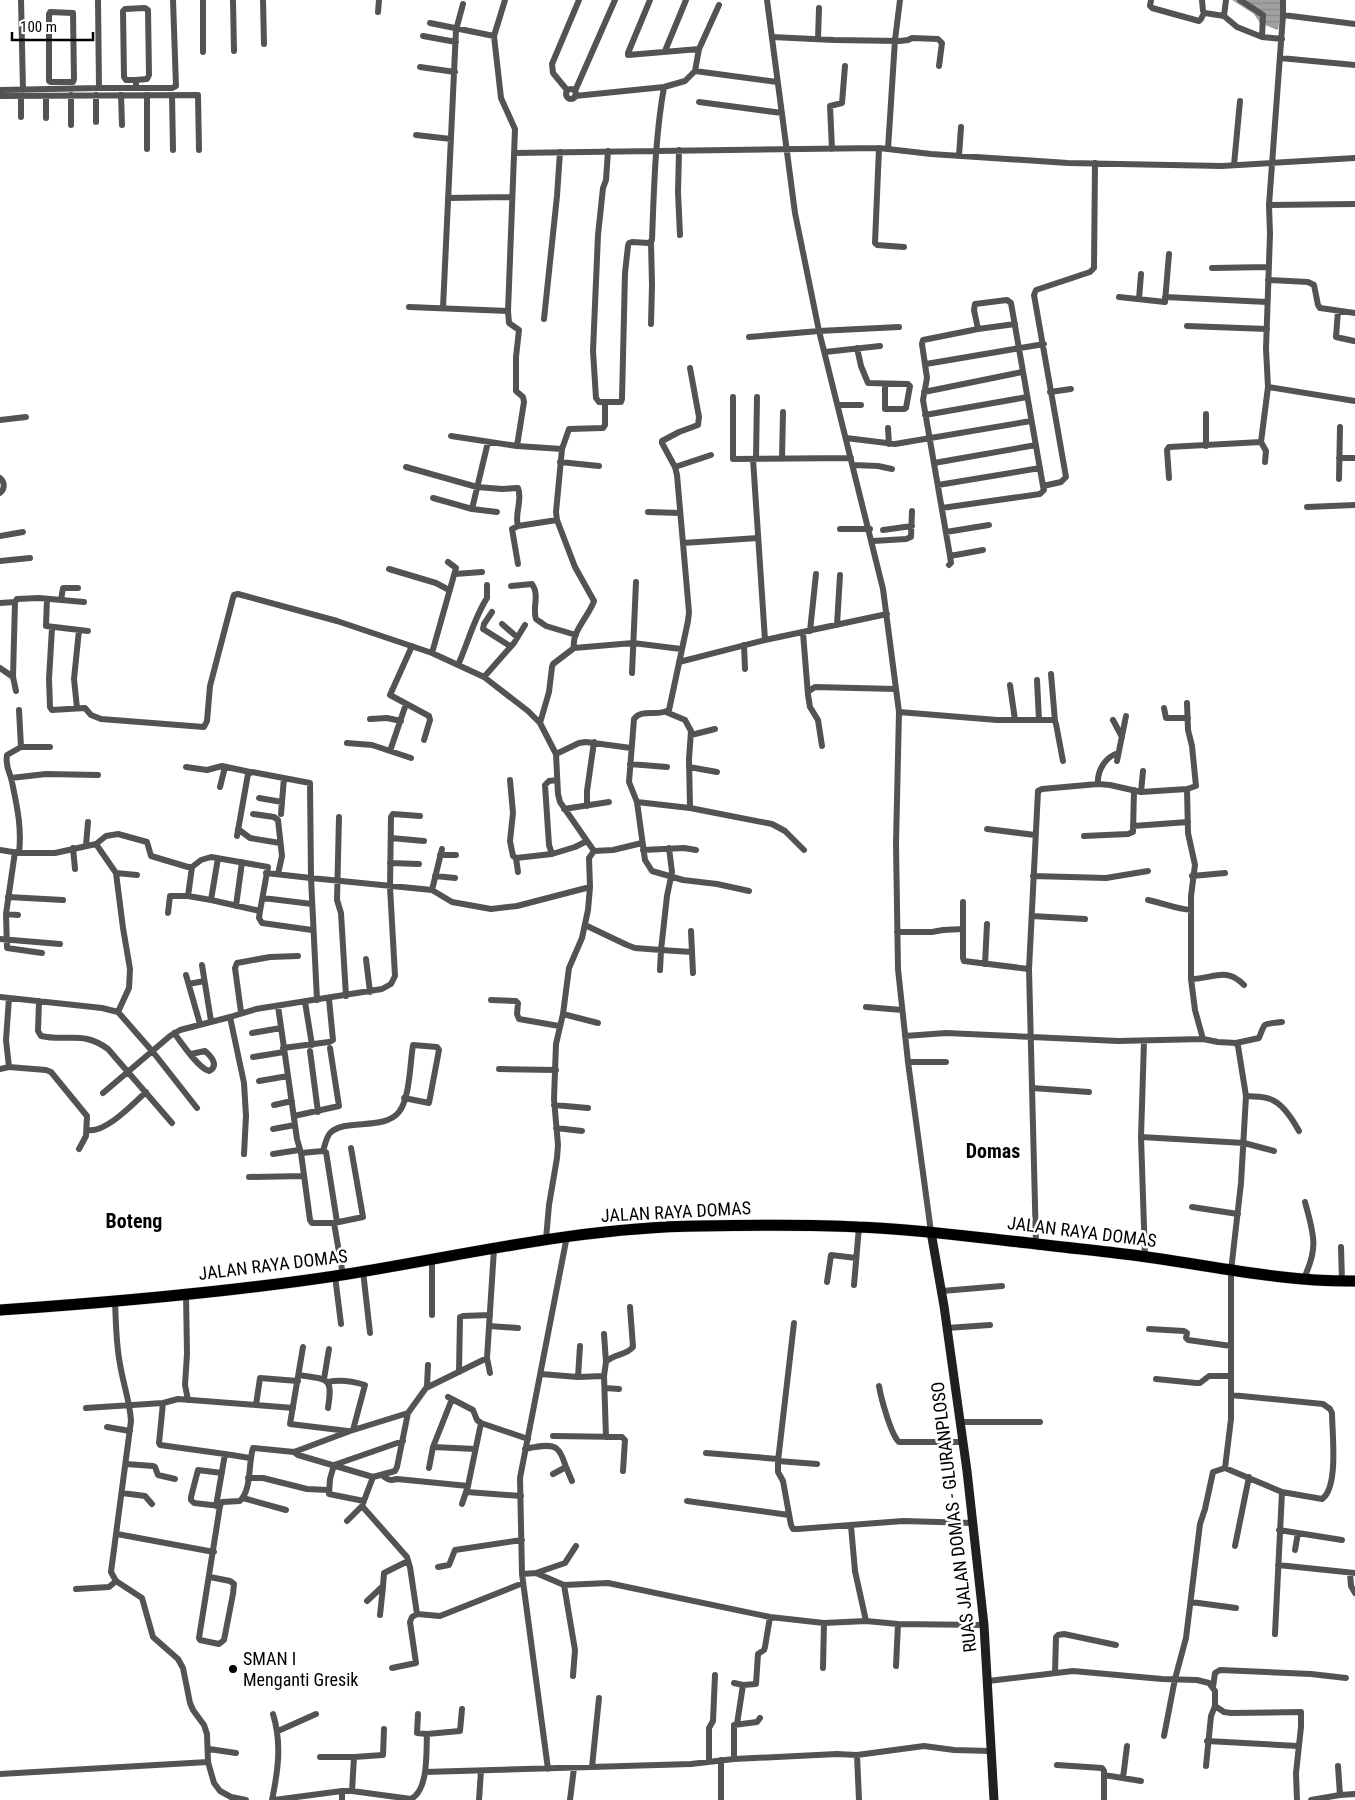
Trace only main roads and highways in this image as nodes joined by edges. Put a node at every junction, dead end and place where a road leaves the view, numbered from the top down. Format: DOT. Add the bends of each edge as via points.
graph roads {
  1 [pos="931,1232"];
  2 [pos="1355,1281"];
  3 [pos="0,1310"];
  4 [pos="994,1800"];
  1 -- 2 [label="highway, JALAN RAYA DOMAS" via="1145,1257 1304,1280"];
  1 -- 3 [label="highway, JALAN RAYA DOMAS" via="859,1227 683,1226 546,1239 273,1285 115,1302"];
  1 -- 4 [label="main road, RUAS JALAN DOMAS - GLURANPLOSO" via="973,1523 984,1625"];
}
